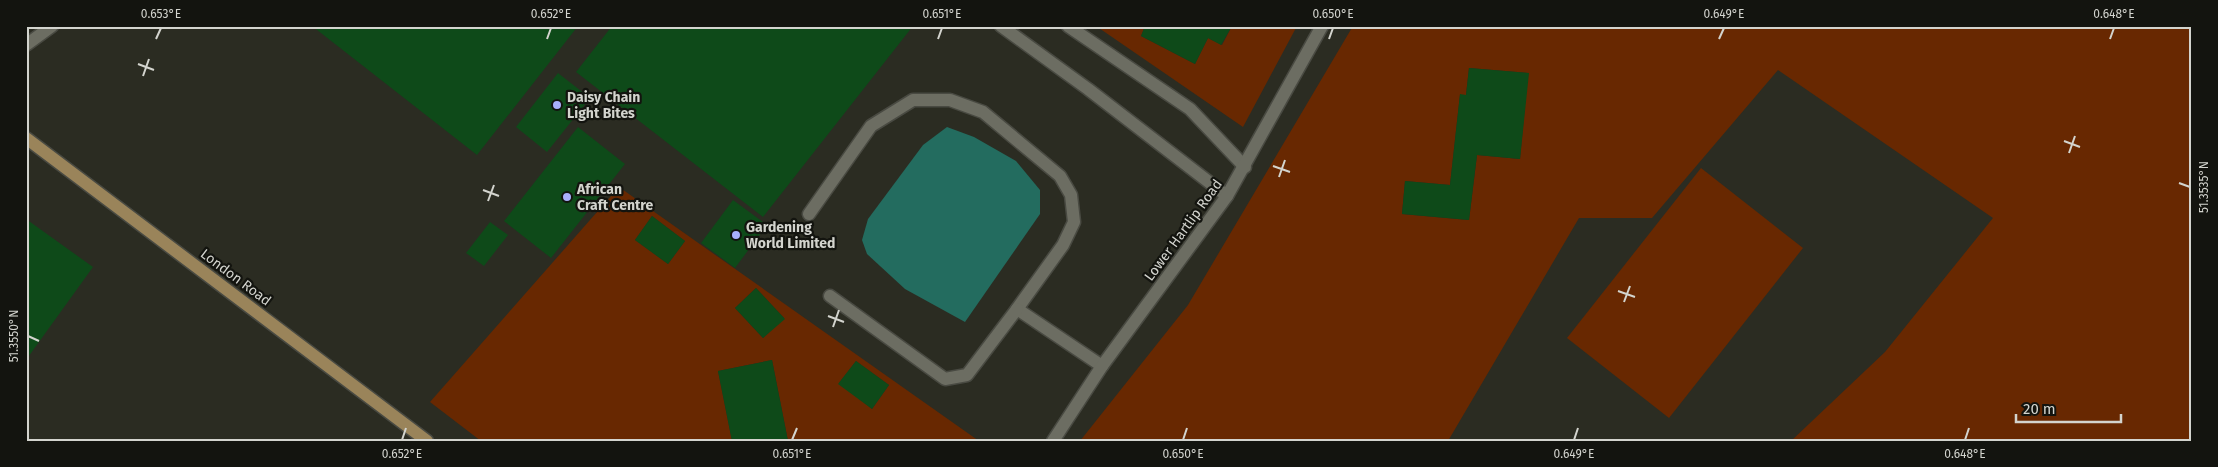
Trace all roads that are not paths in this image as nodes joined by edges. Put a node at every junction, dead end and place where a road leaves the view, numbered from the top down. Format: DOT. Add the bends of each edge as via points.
graph roads {
  1 [pos="52,26"];
  2 [pos="1001,26"];
  3 [pos="1068,26"];
  4 [pos="1322,26"];
  5 [pos="26,45"];
  6 [pos="26,138"];
  7 [pos="1245,167"];
  8 [pos="1227,196"];
  9 [pos="809,214"];
  10 [pos="830,296"];
  11 [pos="1017,309"];
  12 [pos="1102,366"];
  13 [pos="427,441"];
  14 [pos="1053,441"];
  1 -- 5 [label="street"];
  2 -- 8 [label="street"];
  3 -- 7 [label="street" via="1190,109"];
  4 -- 7 [label="street, Lower Hartlip Road"];
  6 -- 13 [label="main road, London Road"];
  7 -- 8 [label="street, Lower Hartlip Road"];
  8 -- 12 [label="street, Lower Hartlip Road"];
  9 -- 11 [label="street" via="871,126 912,100 950,100 983,112 1060,176 1071,195 1074,222 1067,238"];
  10 -- 11 [label="street" via="945,379 967,375"];
  11 -- 12 [label="street"];
  12 -- 14 [label="street, Lower Hartlip Road"];
}
